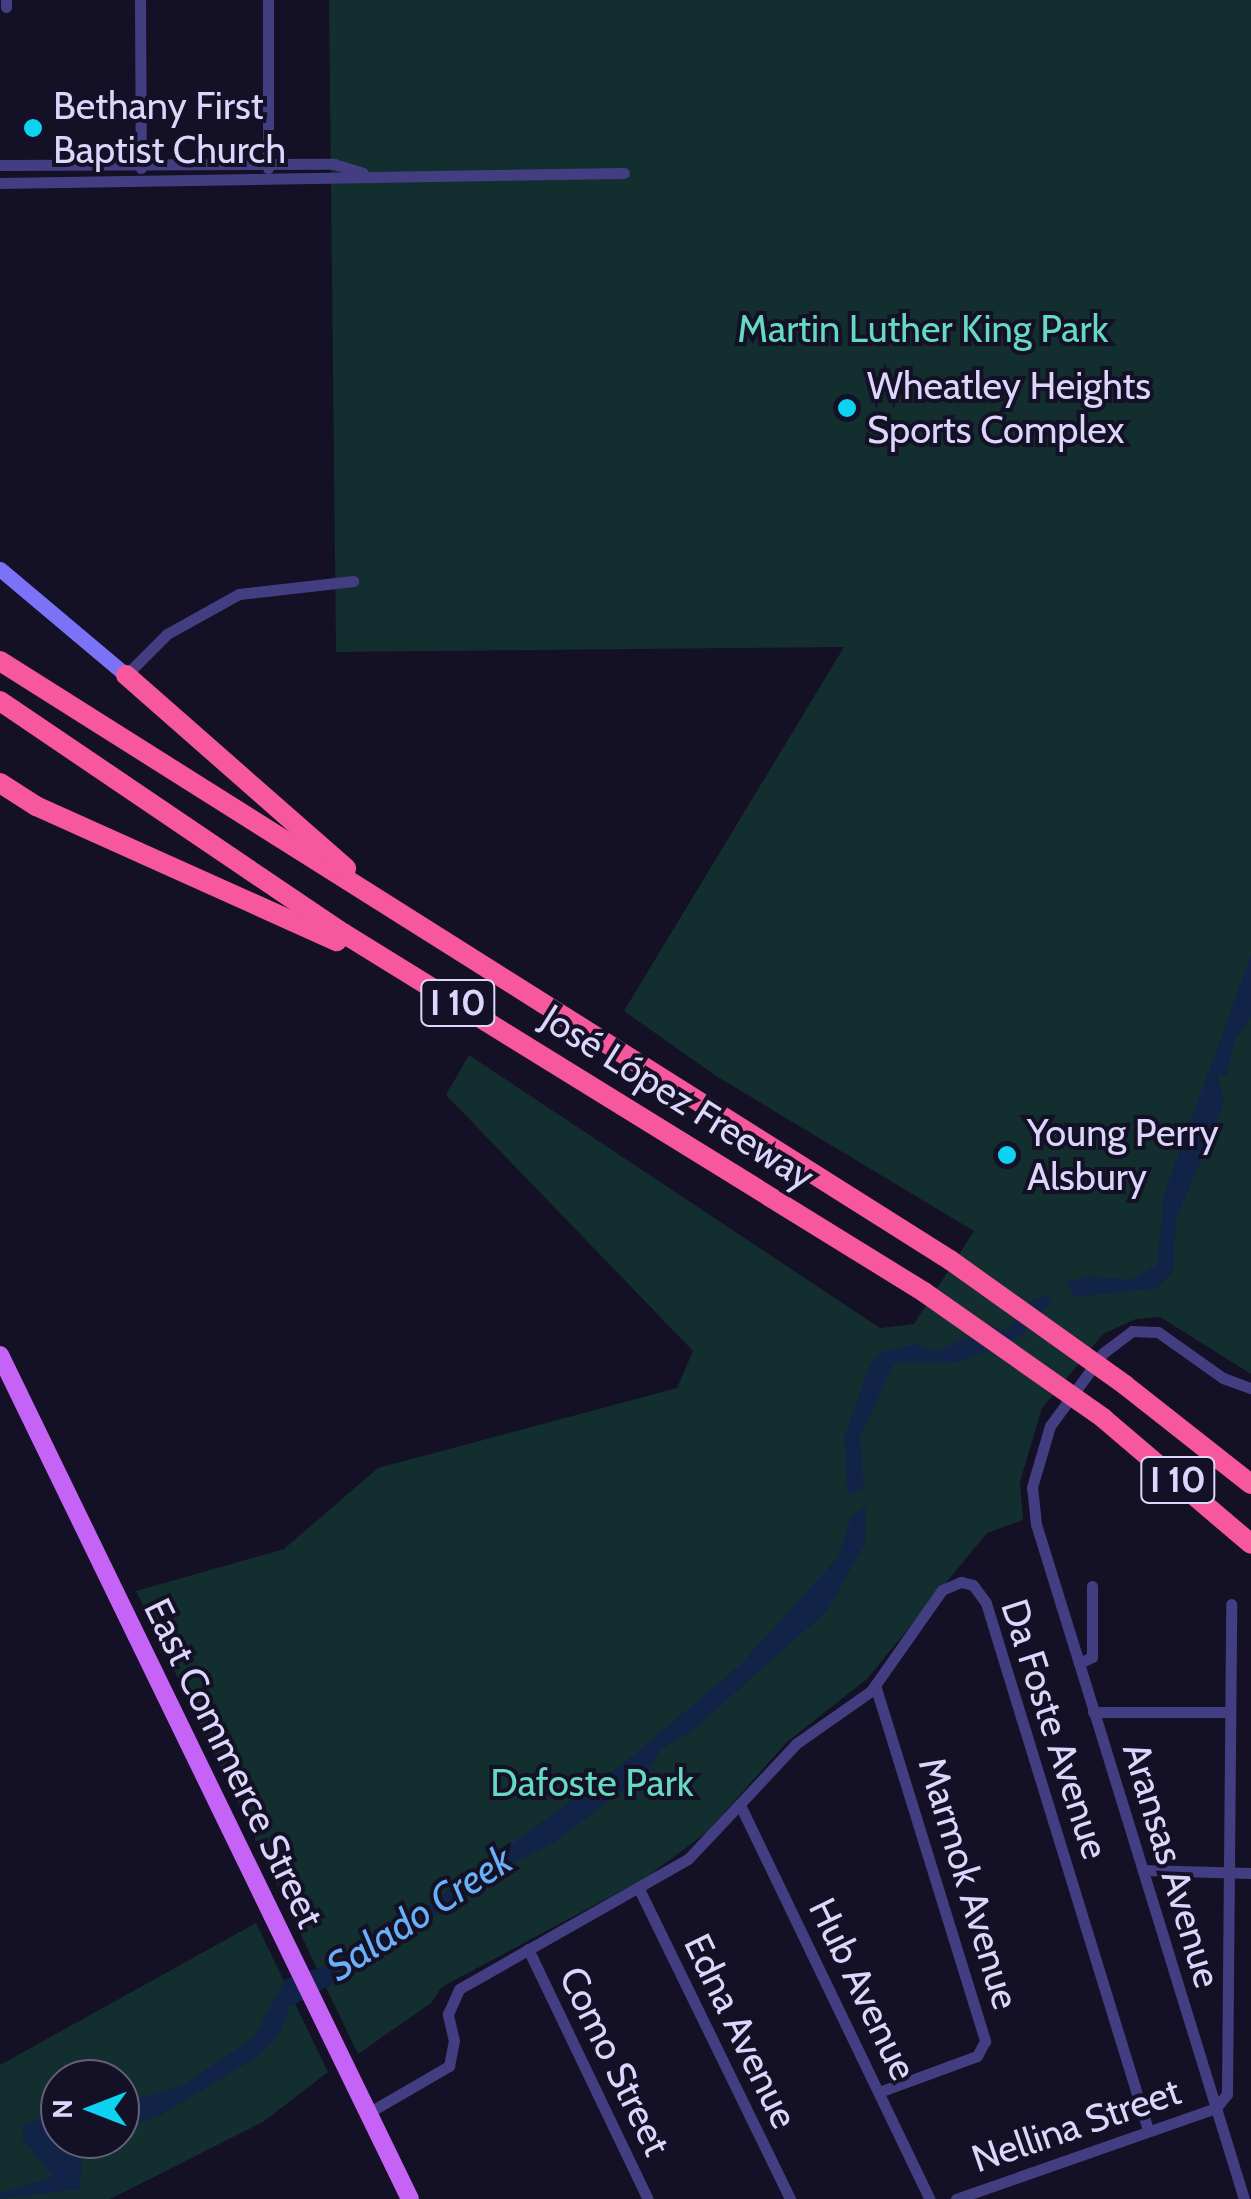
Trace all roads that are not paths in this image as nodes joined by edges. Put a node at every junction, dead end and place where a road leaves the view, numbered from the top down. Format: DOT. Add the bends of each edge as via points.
graph roads {
  1 [pos="140,0"];
  2 [pos="268,0"];
  3 [pos="268,164"];
  4 [pos="0,165"];
  5 [pos="141,165"];
  6 [pos="624,172"];
  7 [pos="363,173"];
  8 [pos="141,182"];
  9 [pos="268,182"];
  10 [pos="0,183"];
  11 [pos="0,570"];
  12 [pos="352,581"];
  13 [pos="0,661"];
  14 [pos="126,675"];
  15 [pos="0,701"];
  16 [pos="0,783"];
  17 [pos="376,897"];
  18 [pos="410,974"];
  19 [pos="0,1355"];
  20 [pos="1251,1388"];
  21 [pos="1251,1484"];
  22 [pos="1251,1544"];
  23 [pos="1092,1586"];
  24 [pos="1231,1604"];
  25 [pos="1078,1663"];
  26 [pos="876,1684"];
  27 [pos="1093,1712"];
  28 [pos="1230,1712"];
  29 [pos="740,1805"];
  30 [pos="1143,1870"];
  31 [pos="1251,1873"];
  32 [pos="1230,1874"];
  33 [pos="639,1889"];
  34 [pos="528,1949"];
  35 [pos="879,2092"];
  36 [pos="1216,2108"];
  37 [pos="368,2113"];
  38 [pos="1148,2130"];
  39 [pos="410,2199"];
  40 [pos="648,2199"];
  41 [pos="790,2199"];
  42 [pos="930,2199"];
  43 [pos="956,2199"];
  44 [pos="1244,2199"];
  1 -- 5 [label="street"];
  2 -- 3 [label="street"];
  3 -- 5 [label="street"];
  3 -- 7 [label="street" via="334,164"];
  3 -- 9 [label="street"];
  4 -- 5 [label="street"];
  5 -- 8 [label="street"];
  6 -- 7 [label="street"];
  7 -- 9 [label="street" via="335,182"];
  8 -- 9 [label="street"];
  8 -- 10 [label="street"];
  11 -- 14 [label="main road"];
  12 -- 14 [label="street" via="239,594 167,634"];
  13 -- 17 [label="highway, José López Freeway / I 10"];
  14 -- 17 [label="highway" via="282,806"];
  15 -- 18 [label="highway, José López Freeway / I 10"];
  16 -- 18 [label="highway" via="36,806"];
  17 -- 21 [label="highway, José López Freeway / I 10, bridge" via="950,1260"];
  18 -- 22 [label="highway, José López Freeway / I 10, bridge" via="924,1292 1103,1418"];
  19 -- 37 [label="main road, East Commerce Street"];
  20 -- 25 [label="street, Aransas Avenue" via="1165,1334 1132,1331 1115,1338 1050,1426 1032,1500"];
  23 -- 25 [label="street" via="1092,1657"];
  24 -- 28 [label="street"];
  25 -- 27 [label="street, Aransas Avenue"];
  26 -- 29 [label="street, Da Foste Avenue" via="812,1730"];
  26 -- 35 [label="street, Marmok Avenue" via="985,2042 977,2056"];
  26 -- 38 [label="street, Da Foste Avenue" via="942,1590 961,1582 978,1590"];
  27 -- 28 [label="street"];
  27 -- 30 [label="street, Aransas Avenue"];
  28 -- 32 [label="street"];
  29 -- 33 [label="street, Da Foste Avenue" via="688,1859"];
  29 -- 35 [label="street, Hub Avenue"];
  30 -- 32 [label="street"];
  30 -- 36 [label="street, Aransas Avenue"];
  31 -- 32 [label="street"];
  32 -- 36 [label="street" via="1227,2094"];
  33 -- 34 [label="street, Da Foste Avenue"];
  33 -- 41 [label="street, Edna Avenue"];
  34 -- 37 [label="street, Da Foste Avenue" via="454,1996 449,2066"];
  34 -- 40 [label="street, Como Street"];
  35 -- 42 [label="street, Hub Avenue"];
  36 -- 38 [label="street, Nellina Street"];
  36 -- 44 [label="street, Aransas Avenue"];
  37 -- 39 [label="main road, East Commerce Street"];
  38 -- 43 [label="street, Nellina Street"];
}
